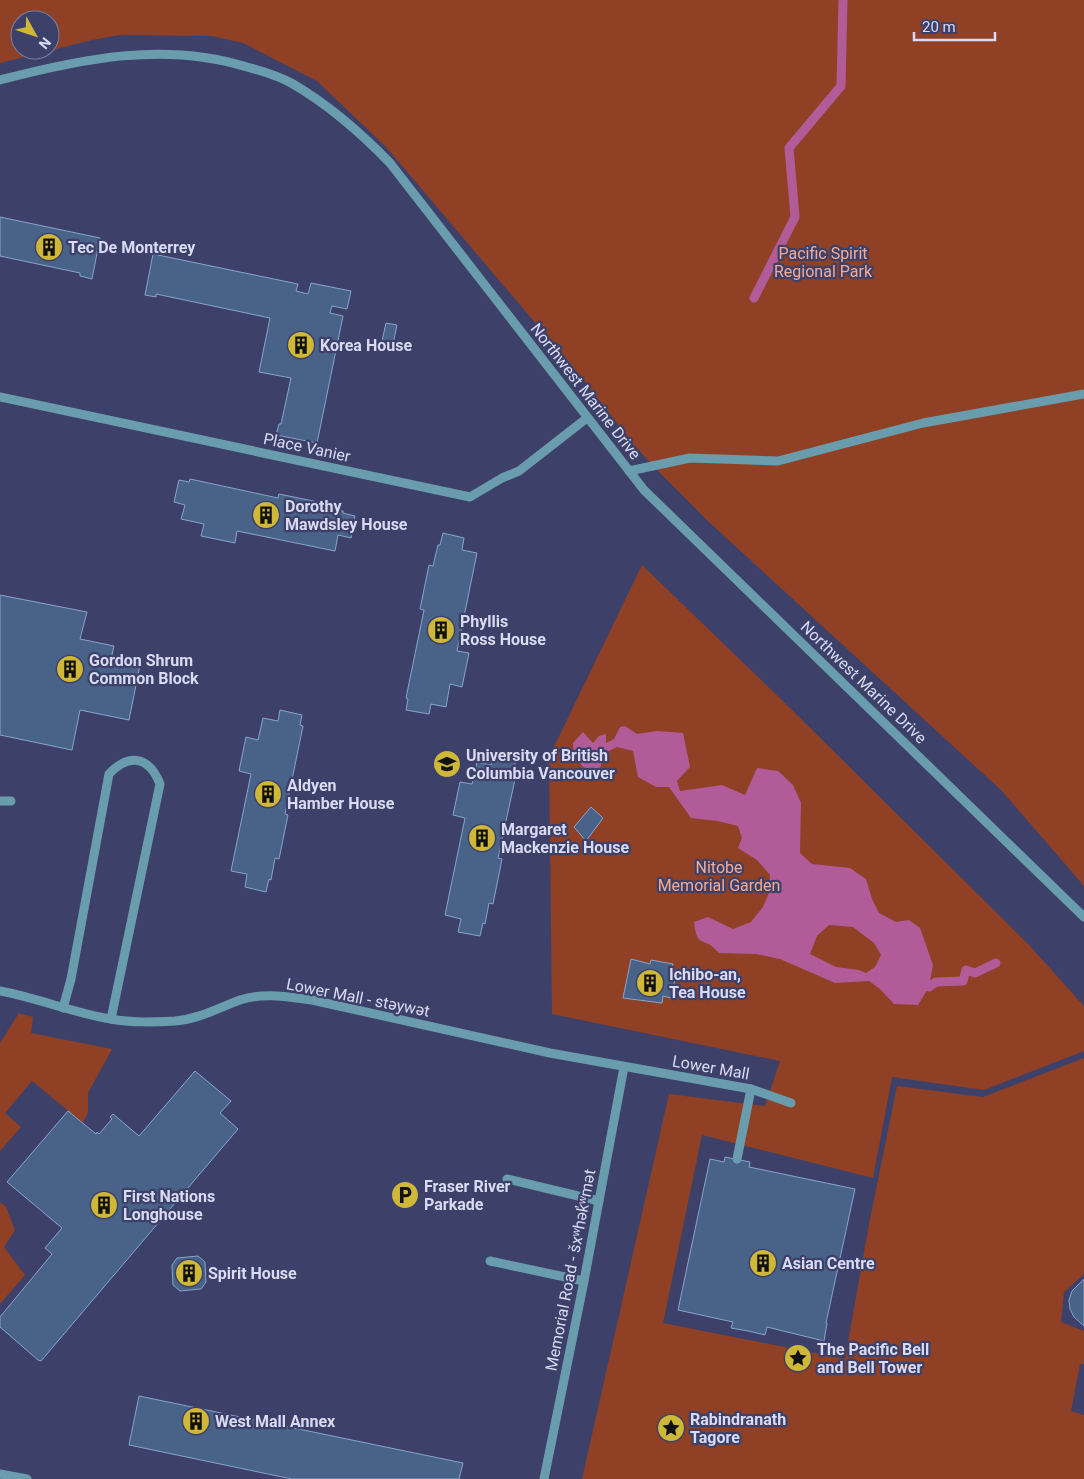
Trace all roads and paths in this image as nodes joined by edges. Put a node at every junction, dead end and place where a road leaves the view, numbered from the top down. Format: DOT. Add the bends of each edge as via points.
graph roads {
  1 [pos="0,80"];
  2 [pos="1084,394"];
  3 [pos="0,397"];
  4 [pos="587,418"];
  5 [pos="629,471"];
  6 [pos="0,801"];
  7 [pos="11,801"];
  8 [pos="1084,917"];
  9 [pos="0,991"];
  10 [pos="63,1008"];
  11 [pos="111,1019"];
  12 [pos="624,1067"];
  13 [pos="751,1089"];
  14 [pos="791,1103"];
  15 [pos="737,1159"];
  16 [pos="507,1179"];
  17 [pos="599,1201"];
  18 [pos="490,1261"];
  19 [pos="584,1281"];
  20 [pos="0,1474"];
  21 [pos="27,1479"];
  22 [pos="544,1479"];
  1 -- 4 [label="street, Northwest Marine Drive" via="95,58 171,54 225,60 292,84 364,135 390,163"];
  2 -- 5 [label="street" via="923,423 778,461 690,458"];
  3 -- 4 [label="street, Place Vanier" via="470,497 519,471"];
  4 -- 5 [label="street, Northwest Marine Drive"];
  5 -- 8 [label="street, Northwest Marine Drive" via="644,490"];
  6 -- 7 [label="street"];
  9 -- 10 [label="street, Lower Mall - stəywət"];
  10 -- 11 [label="street, Lower Mall - stəywət"];
  10 -- 11 [label="street" via="109,774 118,764 138,760 149,765 160,784"];
  11 -- 12 [label="street, Lower Mall - stəywət" via="198,1018 242,1000 275,996 312,1000"];
  12 -- 13 [label="street, Lower Mall"];
  12 -- 17 [label="street, Memorial Road - šxʷhək̓ʷmət"];
  13 -- 14 [label="street, Lower Mall"];
  13 -- 15 [label="street"];
  16 -- 17 [label="street"];
  17 -- 19 [label="street, Memorial Road - šxʷhək̓ʷmət"];
  18 -- 19 [label="street"];
  19 -- 22 [label="street, Memorial Road - šxʷhək̓ʷmət"];
  20 -- 21 [label="street"];
}
